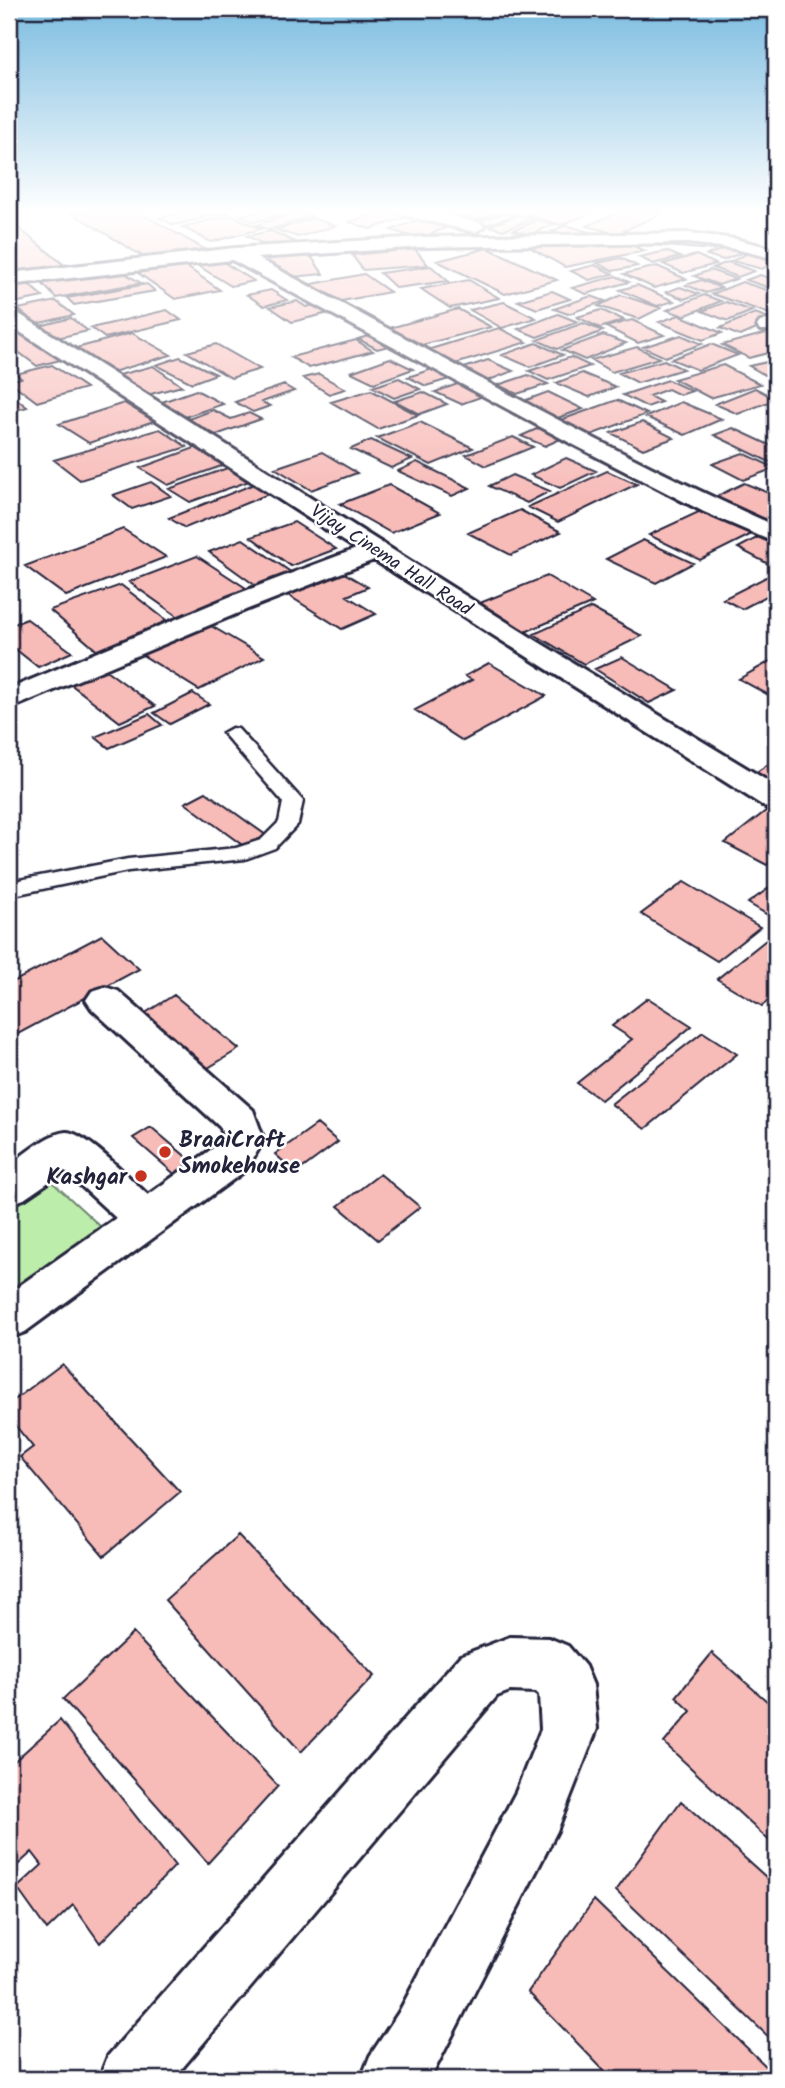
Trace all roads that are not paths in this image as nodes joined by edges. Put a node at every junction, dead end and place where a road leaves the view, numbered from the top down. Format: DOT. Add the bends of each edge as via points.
graph roads {
  1 [pos="337,308"];
  2 [pos="9,316"];
  3 [pos="776,535"];
  4 [pos="378,550"];
  5 [pos="9,700"];
  6 [pos="232,733"];
  7 [pos="776,800"];
  8 [pos="9,889"];
  9 [pos="105,1000"];
  10 [pos="9,1187"];
  11 [pos="146,1219"];
  12 [pos="9,1318"];
  13 [pos="131,2079"];
  14 [pos="393,2079"];
  1 -- 3 [label="street" via="582,440"];
  2 -- 4 [label="street, Vijay Cinema Hall Road"];
  4 -- 5 [label="street" via="202,617"];
  4 -- 7 [label="street, Vijay Cinema Hall Road"];
  6 -- 8 [label="lane" via="293,801 288,824 268,844 238,854 128,865"];
  9 -- 11 [label="street" via="239,1121 244,1139 231,1158"];
  10 -- 11 [label="street" via="67,1148"];
  11 -- 12 [label="street"];
  13 -- 14 [label="street" via="479,1675 510,1664 549,1665 566,1685 569,1729 537,1811"];
}
